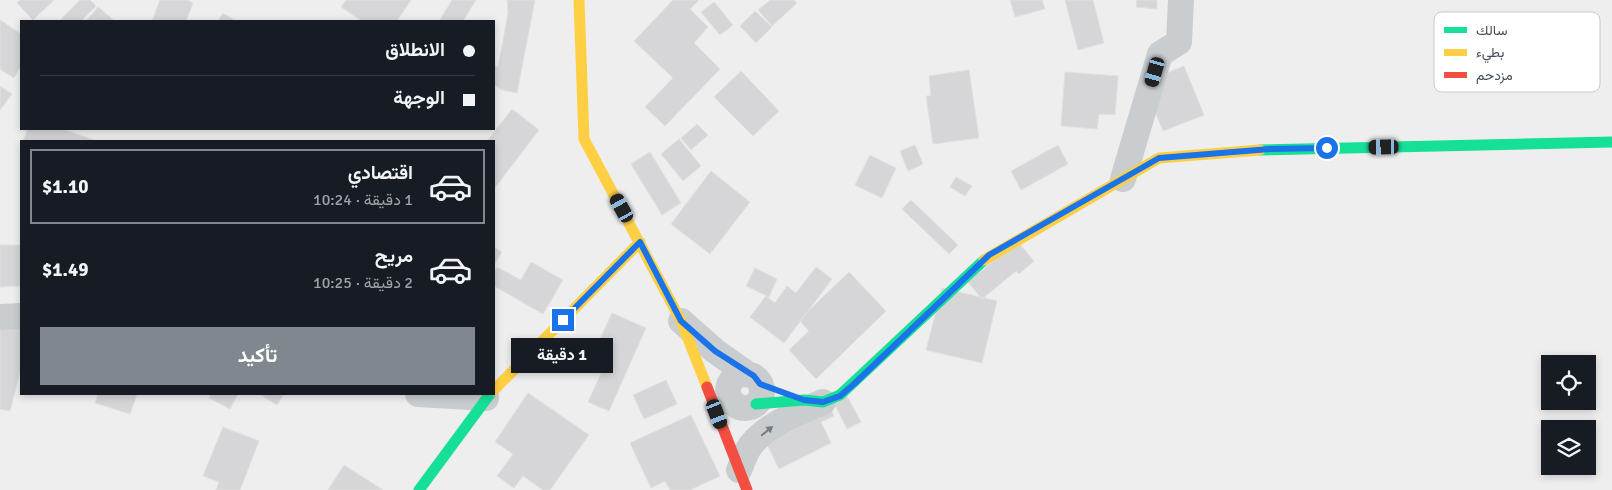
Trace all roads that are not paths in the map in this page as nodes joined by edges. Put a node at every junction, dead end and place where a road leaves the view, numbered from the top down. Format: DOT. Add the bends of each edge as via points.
graph roads {
  1 [pos="579,0"];
  2 [pos="1181,0"];
  3 [pos="1612,142"];
  4 [pos="1123,179"];
  5 [pos="640,242"];
  6 [pos="20,316"];
  7 [pos="0,318"];
  8 [pos="681,321"];
  9 [pos="495,389"];
  10 [pos="749,393"];
  11 [pos="489,395"];
  12 [pos="813,401"];
  13 [pos="743,480"];
  14 [pos="419,490"];
  1 -- 5 [label="street" via="584,138"];
  2 -- 4 [label="street" via="1179,42 1160,54"];
  3 -- 4 [label="street" via="1270,149 1159,158"];
  4 -- 12 [label="street" via="989,255 840,396"];
  5 -- 8 [label="street"];
  5 -- 9 [label="street"];
  6 -- 7 [label="street"];
  8 -- 10 [label="street" via="715,351"];
  8 -- 13 [label="street"];
  10 -- 12 [label="street"];
  10 -- 13 [label="street" via="742,437"];
  11 -- 14 [label="street"];
  13 -- 12 [label="street, one-way" via="751,445"];
}
